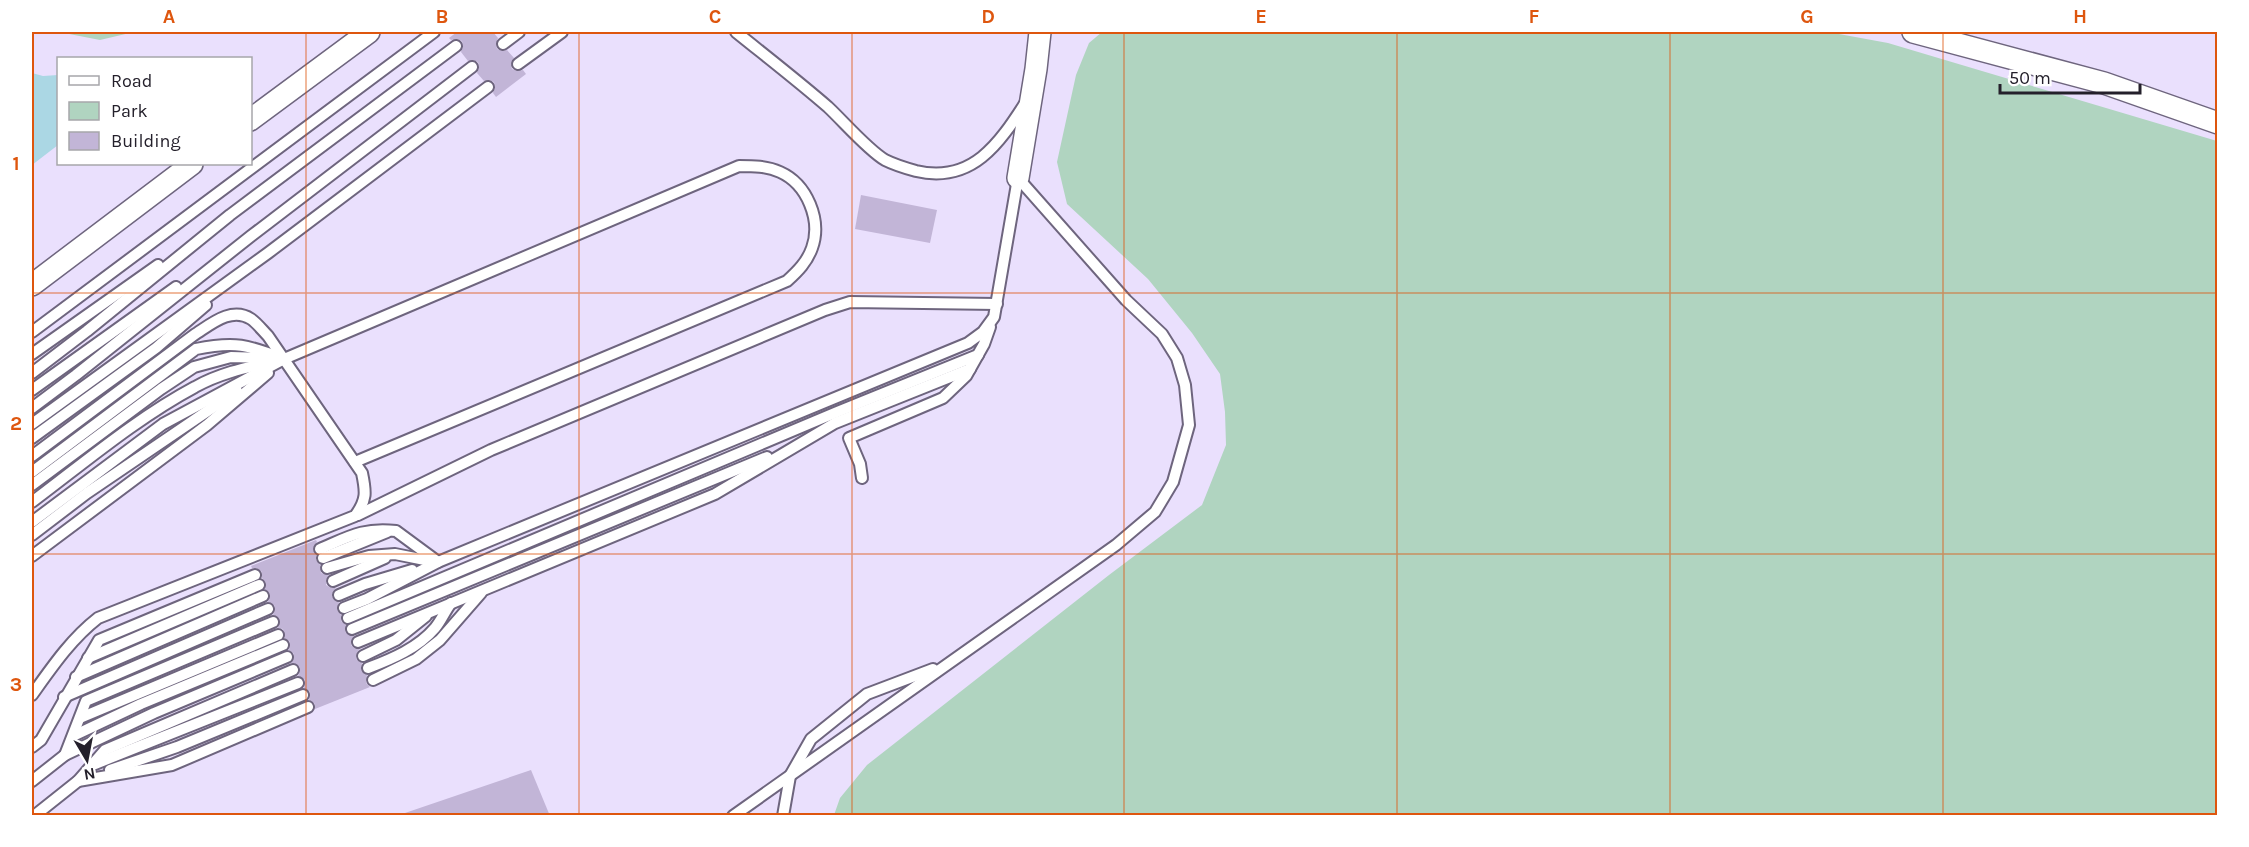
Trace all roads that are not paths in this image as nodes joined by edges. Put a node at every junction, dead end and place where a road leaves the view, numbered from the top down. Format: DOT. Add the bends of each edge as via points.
graph roads {
  1 [pos="369,32"];
  2 [pos="434,32"];
  3 [pos="519,32"];
  4 [pos="562,32"];
  5 [pos="736,32"];
  6 [pos="1040,32"];
  7 [pos="1913,32"];
  8 [pos="503,44"];
  9 [pos="456,46"];
  10 [pos="518,64"];
  11 [pos="472,67"];
  12 [pos="488,87"];
  13 [pos="1033,92"];
  14 [pos="252,119"];
  15 [pos="2217,123"];
  16 [pos="191,165"];
  17 [pos="1018,178"];
  18 [pos="230,214"];
  19 [pos="250,236"];
  20 [pos="268,253"];
  21 [pos="32,285"];
  22 [pos="997,304"];
  23 [pos="994,317"];
  24 [pos="32,332"];
  25 [pos="32,354"];
  26 [pos="978,355"];
  27 [pos="284,359"];
  28 [pos="970,369"];
  29 [pos="32,373"];
  30 [pos="32,390"];
  31 [pos="32,408"];
  32 [pos="32,424"];
  33 [pos="32,438"];
  34 [pos="803,442"];
  35 [pos="32,456"];
  36 [pos="355,462"];
  37 [pos="32,472"];
  38 [pos="862,478"];
  39 [pos="32,486"];
  40 [pos="32,502"];
  41 [pos="355,516"];
  42 [pos="32,522"];
  43 [pos="32,535"];
  44 [pos="395,554"];
  45 [pos="32,556"];
  46 [pos="438,562"];
  47 [pos="333,581"];
  48 [pos="485,589"];
  49 [pos="339,595"];
  50 [pos="451,603"];
  51 [pos="268,609"];
  52 [pos="430,611"];
  53 [pos="273,622"];
  54 [pos="352,629"];
  55 [pos="358,642"];
  56 [pos="363,656"];
  57 [pos="287,657"];
  58 [pos="951,663"];
  59 [pos="368,668"];
  60 [pos="293,670"];
  61 [pos="76,677"];
  62 [pos="373,680"];
  63 [pos="298,682"];
  64 [pos="32,695"];
  65 [pos="303,695"];
  66 [pos="64,697"];
  67 [pos="308,707"];
  68 [pos="80,718"];
  69 [pos="73,736"];
  70 [pos="32,747"];
  71 [pos="65,755"];
  72 [pos="92,765"];
  73 [pos="790,776"];
  74 [pos="32,781"];
  75 [pos="78,781"];
  76 [pos="34,816"];
  77 [pos="733,816"];
  78 [pos="783,816"];
  1 -- 14 [label="street"];
  2 -- 24 [label="lane"];
  3 -- 8 [label="lane"];
  4 -- 10 [label="lane"];
  5 -- 13 [label="lane" via="884,159 933,175 957,171 981,159 1005,134"];
  6 -- 13 [label="street"];
  7 -- 15 [label="street" via="2104,83"];
  9 -- 18 [label="lane"];
  11 -- 19 [label="lane"];
  12 -- 20 [label="lane"];
  13 -- 17 [label="street"];
  16 -- 21 [label="street"];
  17 -- 22 [label="lane"];
  17 -- 58 [label="lane" via="1126,300 1162,334 1177,358 1185,385 1189,425 1173,482 1155,512 1116,545"];
  18 -- 25 [label="lane"];
  18 -- 29 [label="lane"];
  19 -- 30 [label="lane"];
  19 -- 31 [label="lane"];
  20 -- 32 [label="lane"];
  20 -- 33 [label="lane" via="156,348"];
  22 -- 23 [label="lane"];
  22 -- 41 [label="lane" via="850,302 491,450"];
  23 -- 26 [label="lane"];
  23 -- 46 [label="lane" via="968,343"];
  26 -- 28 [label="lane"];
  26 -- 46 [label="lane" via="346,613"];
  27 -- 35 [label="lane" via="250,318 237,314 222,317"];
  27 -- 36 [label="lane"];
  27 -- 36 [label="lane" via="739,166 781,172 799,186 810,204 815,225 813,247 803,266 787,281"];
  27 -- 37 [label="lane" via="247,345 196,349"];
  27 -- 39 [label="lane" via="231,357 194,368"];
  27 -- 40 [label="lane" via="230,372 195,386 129,429"];
  27 -- 42 [label="lane" via="163,424"];
  27 -- 43 [label="lane"];
  27 -- 45 [label="lane" via="207,425"];
  28 -- 34 [label="lane" via="835,423"];
  28 -- 38 [label="lane" via="944,398 849,438"];
  34 -- 48 [label="lane" via="715,494"];
  34 -- 54 [label="lane"];
  36 -- 41 [label="lane" via="365,486 364,504"];
  41 -- 64 [label="lane" via="98,618 66,648"];
  44 -- 46 [label="lane"];
  44 -- 46 [label="lane" via="324,558 374,529 396,531"];
  44 -- 47 [label="lane"];
  46 -- 49 [label="lane"];
  48 -- 50 [label="lane"];
  48 -- 62 [label="lane" via="440,640 416,659"];
  50 -- 52 [label="lane"];
  50 -- 59 [label="lane" via="435,628 415,645"];
  51 -- 66 [label="lane"];
  52 -- 55 [label="lane"];
  52 -- 56 [label="lane" via="396,640"];
  53 -- 68 [label="lane" via="86,701"];
  57 -- 71 [label="lane"];
  58 -- 73 [label="lane"];
  58 -- 73 [label="lane" via="867,694 811,739"];
  60 -- 72 [label="lane" via="105,750"];
  61 -- 61 [label="lane" via="99,640 259,585"];
  61 -- 66 [label="lane"];
  63 -- 72 [label="lane"];
  65 -- 75 [label="lane" via="177,747"];
  66 -- 70 [label="lane" via="41,740"];
  67 -- 75 [label="lane" via="172,765"];
  68 -- 69 [label="lane"];
  68 -- 69 [label="lane" via="281,640"];
  69 -- 71 [label="lane"];
  71 -- 74 [label="lane"];
  72 -- 75 [label="lane"];
  73 -- 77 [label="lane"];
  73 -- 78 [label="lane"];
  75 -- 76 [label="lane"];
}
